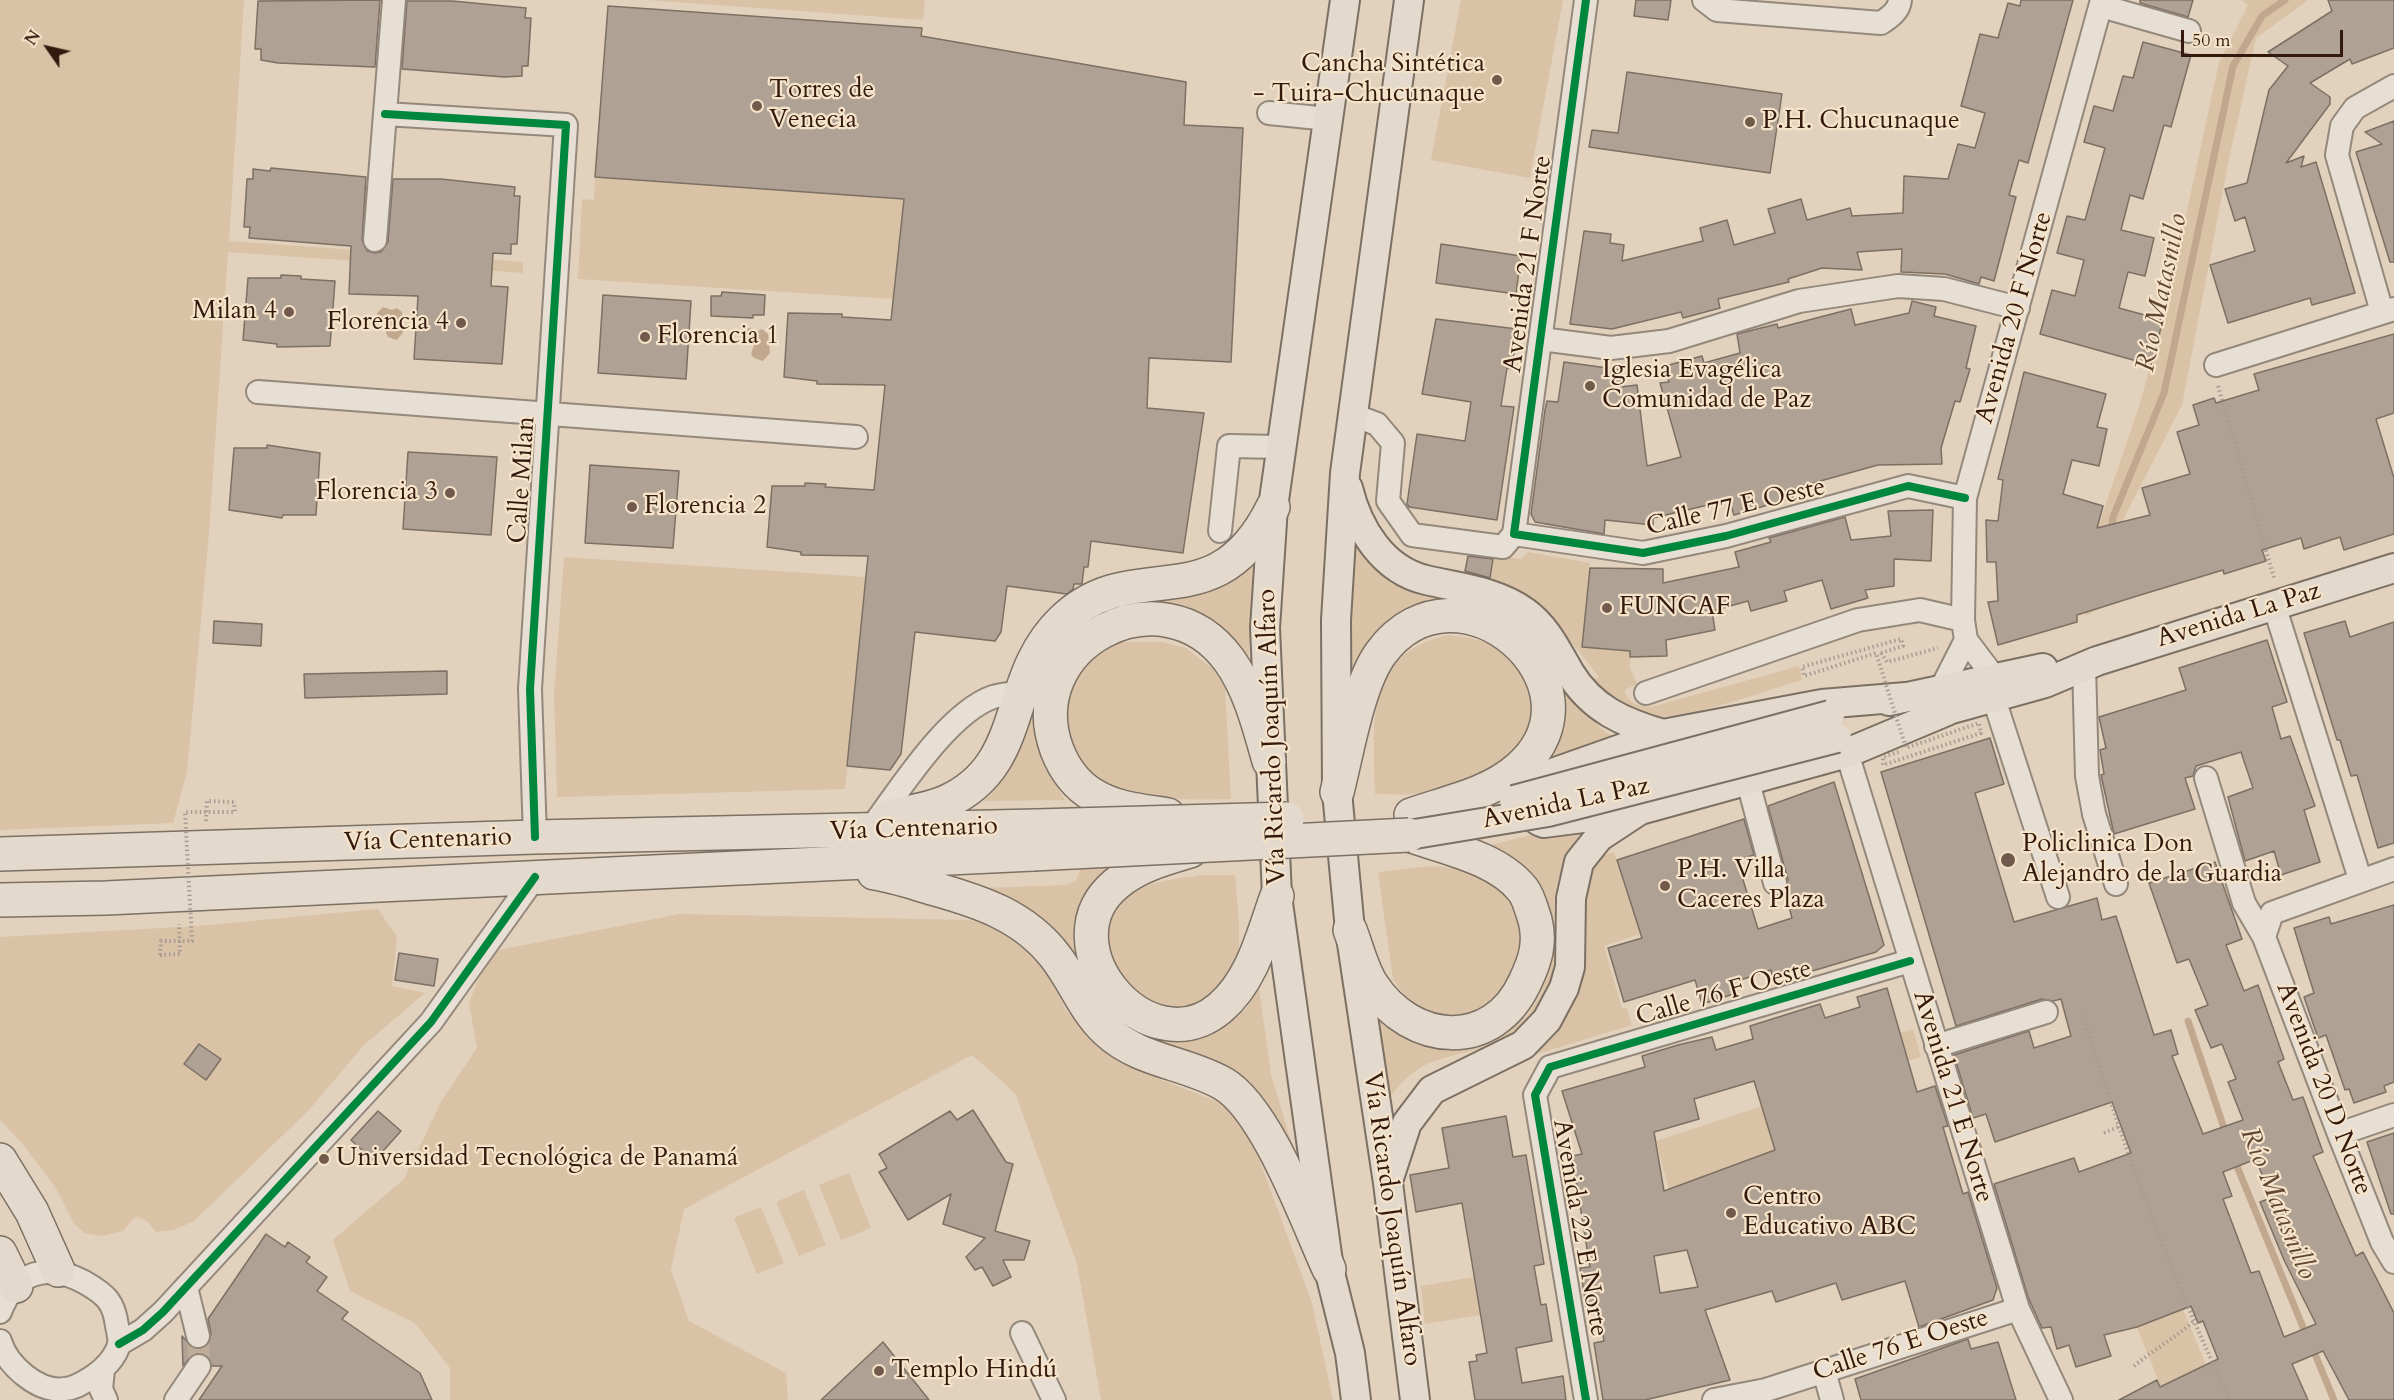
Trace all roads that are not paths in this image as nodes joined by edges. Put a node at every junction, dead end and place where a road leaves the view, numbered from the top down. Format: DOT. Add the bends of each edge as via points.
graph roads {
  1 [pos="394,0"];
  2 [pos="1345,0"];
  3 [pos="1409,0"];
  4 [pos="1586,0"];
  5 [pos="1704,0"];
  6 [pos="1900,0"];
  7 [pos="2101,3"];
  8 [pos="2189,32"];
  9 [pos="2394,86"];
  10 [pos="1269,113"];
  11 [pos="385,114"];
  12 [pos="1328,119"];
  13 [pos="375,240"];
  14 [pos="2018,308"];
  15 [pos="2388,311"];
  16 [pos="1541,339"];
  17 [pos="2216,375"];
  18 [pos="258,392"];
  19 [pos="548,414"];
  20 [pos="1353,415"];
  21 [pos="856,437"];
  22 [pos="1281,447"];
  23 [pos="1348,484"];
  24 [pos="1965,498"];
  25 [pos="1388,501"];
  26 [pos="1273,507"];
  27 [pos="1220,531"];
  28 [pos="1514,534"];
  29 [pos="2394,568"];
  30 [pos="2274,591"];
  31 [pos="1965,630"];
  32 [pos="2084,665"];
  33 [pos="1994,688"];
  34 [pos="1020,692"];
  35 [pos="1646,693"];
  36 [pos="1906,697"];
  37 [pos="1944,700"];
  38 [pos="1663,734"];
  39 [pos="1838,735"];
  40 [pos="1269,760"];
  41 [pos="2206,778"];
  42 [pos="1748,782"];
  43 [pos="1337,792"];
  44 [pos="1640,810"];
  45 [pos="912,811"];
  46 [pos="877,820"];
  47 [pos="1410,825"];
  48 [pos="826,833"];
  49 [pos="1210,833"];
  50 [pos="535,837"];
  51 [pos="1035,840"];
  52 [pos="0,855"];
  53 [pos="824,865"];
  54 [pos="2394,869"];
  55 [pos="535,877"];
  56 [pos="898,877"];
  57 [pos="2360,879"];
  58 [pos="1775,883"];
  59 [pos="2116,884"];
  60 [pos="1277,896"];
  61 [pos="2058,897"];
  62 [pos="106,898"];
  63 [pos="0,900"];
  64 [pos="0,914"];
  65 [pos="1350,930"];
  66 [pos="2264,937"];
  67 [pos="1910,961"];
  68 [pos="2046,1012"];
  69 [pos="1936,1046"];
  70 [pos="1550,1067"];
  71 [pos="2394,1115"];
  72 [pos="2339,1134"];
  73 [pos="0,1160"];
  74 [pos="1388,1183"];
  75 [pos="0,1253"];
  76 [pos="2394,1262"];
  77 [pos="1329,1269"];
  78 [pos="58,1270"];
  79 [pos="186,1287"];
  80 [pos="5,1299"];
  81 [pos="2018,1310"];
  82 [pos="1022,1334"];
  83 [pos="198,1336"];
  84 [pos="119,1344"];
  85 [pos="1,1348"];
  86 [pos="199,1366"];
  87 [pos="103,1370"];
  88 [pos="1824,1371"];
  89 [pos="48,1394"];
  90 [pos="106,1400"];
  91 [pos="176,1400"];
  92 [pos="1054,1400"];
  93 [pos="1356,1400"];
  94 [pos="1415,1400"];
  95 [pos="1586,1400"];
  96 [pos="1714,1400"];
  97 [pos="1832,1400"];
  98 [pos="2061,1400"];
  1 -- 11 [label="street"];
  2 -- 12 [label="main road, Vía Ricardo Joaquín Alfaro"];
  3 -- 20 [label="main road, Vía Ricardo Joaquín Alfaro"];
  4 -- 16 [label="street, Avenida 21 F Norte"];
  5 -- 6 [label="street" via="1717,10 1881,23 1891,16"];
  7 -- 8 [label="street"];
  7 -- 14 [label="street, Avenida 20 F Norte"];
  9 -- 15 [label="street" via="2355,108 2342,126 2337,155"];
  10 -- 12 [label="street"];
  11 -- 13 [label="street"];
  11 -- 19 [label="street, Calle Milan" via="566,125"];
  12 -- 22 [label="main road, Vía Ricardo Joaquín Alfaro"];
  14 -- 16 [label="street" via="1944,290 1899,286 1799,301 1669,341 1611,348"];
  14 -- 24 [label="street, Avenida 20 F Norte"];
  15 -- 17 [label="street"];
  16 -- 28 [label="street, Avenida 21 F Norte"];
  18 -- 19 [label="street"];
  19 -- 21 [label="street"];
  19 -- 50 [label="street, Calle Milan" via="530,689"];
  20 -- 23 [label="main road, Vía Ricardo Joaquín Alfaro"];
  20 -- 25 [label="street" via="1377,424 1393,443"];
  22 -- 26 [label="main road, Vía Ricardo Joaquín Alfaro"];
  22 -- 27 [label="street" via="1229,446"];
  23 -- 25 [label="street"];
  23 -- 38 [label="main road" via="1371,540 1399,569 1424,580 1494,596 1523,610 1547,634 1571,675 1594,702 1621,720"];
  23 -- 43 [label="main road, Vía Ricardo Joaquín Alfaro" via="1336,621"];
  24 -- 28 [label="street, Calle 77 E Oeste" via="1908,486 1726,536 1643,553"];
  24 -- 31 [label="street, Avenida 20 F Norte"];
  25 -- 28 [label="street" via="1412,535 1503,547"];
  26 -- 34 [label="highway" via="1256,538 1220,569 1192,580 1114,592 1074,611 1041,647"];
  26 -- 40 [label="main road, Vía Ricardo Joaquín Alfaro" via="1265,628"];
  29 -- 30 [label="main road, Avenida La Paz"];
  30 -- 32 [label="main road, Avenida La Paz"];
  30 -- 57 [label="street"];
  31 -- 33 [label="street"];
  31 -- 35 [label="street" via="1920,610 1858,620"];
  31 -- 37 [label="street, Avenida 20 F Norte"];
  32 -- 33 [label="main road, Avenida La Paz" via="2043,668"];
  32 -- 59 [label="street" via="2087,776 2094,814"];
  33 -- 37 [label="main road, Avenida La Paz"];
  33 -- 61 [label="street"];
  34 -- 45 [label="highway" via="1000,753 985,775 944,803"];
  34 -- 46 [label="street" via="993,697 964,715 927,753"];
  36 -- 37 [label="main road, Avenida La Paz"];
  36 -- 38 [label="main road" via="1822,704"];
  36 -- 39 [label="main road, Avenida La Paz"];
  37 -- 39 [label="main road, Avenida La Paz"];
  38 -- 44 [label="main road" via="1544,776 1531,784 1527,792 1529,815 1544,824"];
  39 -- 42 [label="main road"];
  39 -- 47 [label="main road, Avenida La Paz, bridge"];
  39 -- 67 [label="street, Avenida 21 E Norte"];
  40 -- 49 [label="highway, bridge" via="1248,693 1229,660 1186,625 1157,618 1138,619 1106,628 1077,649 1053,693 1050,711 1055,745 1069,773 1094,796"];
  40 -- 60 [label="main road, Vía Ricardo Joaquín Alfaro"];
  41 -- 66 [label="street, Avenida 20 D Norte" via="2244,903"];
  42 -- 44 [label="main road"];
  42 -- 58 [label="street"];
  43 -- 47 [label="highway" via="1362,694 1373,666 1390,643 1412,626 1448,616 1470,616 1493,624 1522,645 1545,688 1548,707 1537,748 1491,787"];
  43 -- 65 [label="main road, Vía Ricardo Joaquín Alfaro"];
  44 -- 74 [label="main road" via="1599,837 1579,862 1571,898 1570,967 1547,1020 1523,1045 1432,1089 1407,1123"];
  45 -- 46 [label="highway"];
  45 -- 56 [label="highway" via="1060,809 1084,815 1092,839 1084,862 1072,867"];
  46 -- 48 [label="highway"];
  47 -- 49 [label="highway, Avenida La Paz, bridge"];
  47 -- 65 [label="highway" via="1504,873 1525,892 1538,931 1532,969 1510,1009 1484,1027 1459,1034 1419,1025 1395,1012 1370,983"];
  48 -- 50 [label="highway, Vía Centenario"];
  48 -- 51 [label="highway, Vía Centenario"];
  49 -- 51 [label="highway, Avenida La Paz, bridge"];
  49 -- 60 [label="highway, bridge" via="1115,884 1095,913 1091,937 1096,963 1116,996 1138,1013 1173,1024 1197,1020 1219,1009 1247,973"];
  50 -- 52 [label="highway, Vía Centenario"];
  51 -- 53 [label="highway, Vía Centenario"];
  53 -- 55 [label="highway, Vía Centenario"];
  53 -- 56 [label="highway"];
  54 -- 57 [label="street"];
  55 -- 62 [label="highway, Vía Centenario"];
  55 -- 79 [label="street" via="431,1022"];
  56 -- 77 [label="highway" via="980,902 1012,918 1049,948 1094,1016 1120,1042 1221,1082 1245,1100 1267,1135"];
  57 -- 66 [label="street" via="2272,914"];
  60 -- 77 [label="main road, Vía Ricardo Joaquín Alfaro"];
  62 -- 63 [label="highway, Vía Centenario"];
  62 -- 64 [label="highway"];
  65 -- 74 [label="main road, Vía Ricardo Joaquín Alfaro"];
  66 -- 72 [label="street, Avenida 20 D Norte"];
  67 -- 69 [label="street, Avenida 21 E Norte"];
  67 -- 70 [label="street, Calle 76 F Oeste"];
  68 -- 69 [label="street"];
  69 -- 81 [label="street, Avenida 21 E Norte"];
  70 -- 95 [label="street, Avenida 22 E Norte" via="1535,1095"];
  71 -- 72 [label="street"];
  72 -- 76 [label="street, Avenida 20 D Norte" via="2382,1242"];
  73 -- 78 [label="highway" via="32,1212"];
  74 -- 94 [label="main road, Vía Ricardo Joaquín Alfaro"];
  75 -- 80 [label="highway"];
  77 -- 93 [label="main road, Vía Ricardo Joaquín Alfaro" via="1350,1353"];
  78 -- 80 [label="street" via="28,1277"];
  78 -- 84 [label="street" via="103,1292 115,1312"];
  79 -- 83 [label="street"];
  79 -- 84 [label="street" via="143,1330"];
  81 -- 88 [label="street, Calle 76 E Oeste"];
  81 -- 98 [label="street, Avenida 21 E Norte"];
  82 -- 92 [label="street"];
  84 -- 87 [label="street"];
  85 -- 89 [label="street" via="13,1365"];
  86 -- 91 [label="street"];
  87 -- 89 [label="street" via="79,1386"];
  87 -- 90 [label="street" via="101,1389"];
  88 -- 96 [label="street, Calle 76 E Oeste" via="1766,1390"];
  88 -- 97 [label="street"];
}
